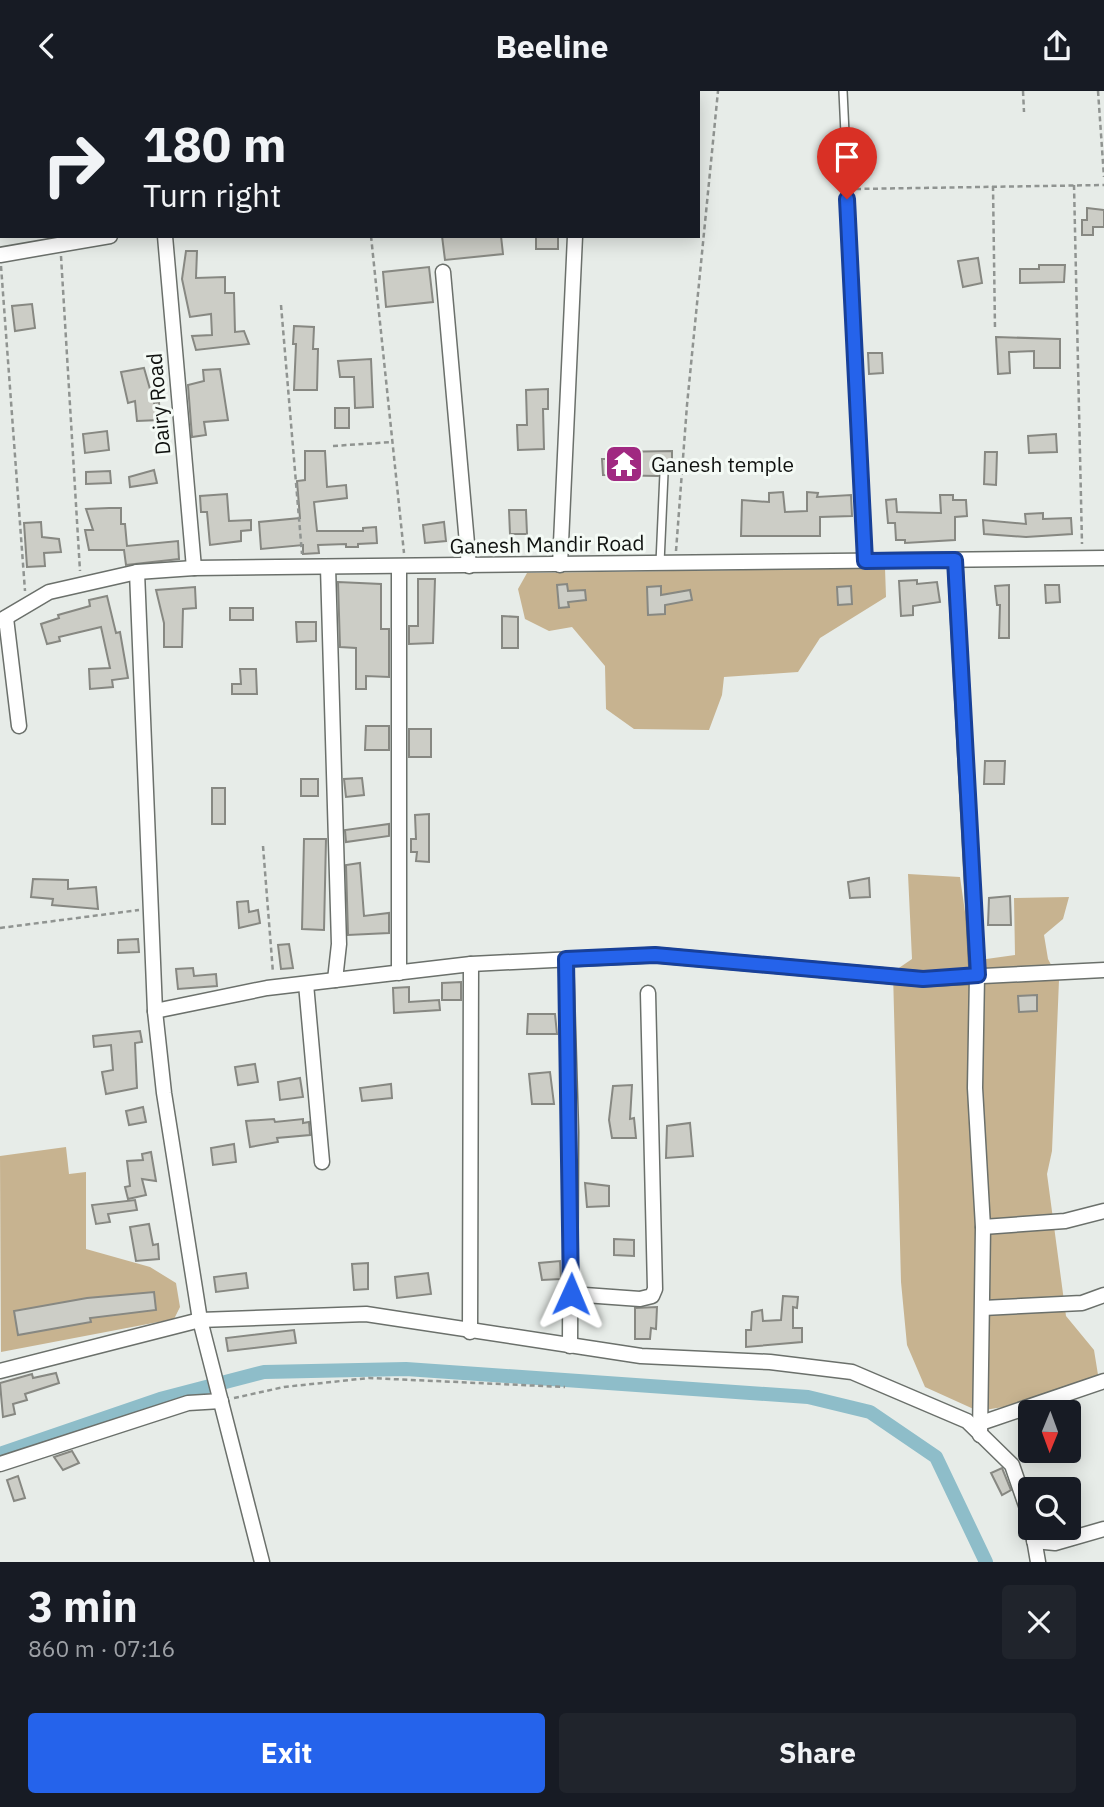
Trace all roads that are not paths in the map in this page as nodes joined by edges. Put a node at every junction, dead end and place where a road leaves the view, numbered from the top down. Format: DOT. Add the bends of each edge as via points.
graph roads {
  1 [pos="843,91"];
  2 [pos="96,238"];
  3 [pos="165,238"];
  4 [pos="575,238"];
  5 [pos="0,256"];
  6 [pos="443,272"];
  7 [pos="664,473"];
  8 [pos="1104,558"];
  9 [pos="955,560"];
  10 [pos="865,561"];
  11 [pos="668,563"];
  12 [pos="560,565"];
  13 [pos="469,566"];
  14 [pos="328,567"];
  15 [pos="403,567"];
  16 [pos="194,568"];
  17 [pos="137,572"];
  18 [pos="3,620"];
  19 [pos="19,726"];
  20 [pos="566,959"];
  21 [pos="471,964"];
  22 [pos="1104,970"];
  23 [pos="399,972"];
  24 [pos="978,975"];
  25 [pos="335,980"];
  26 [pos="306,983"];
  27 [pos="648,993"];
  28 [pos="155,1011"];
  29 [pos="322,1162"];
  30 [pos="1104,1211"];
  31 [pos="983,1227"];
  32 [pos="571,1294"];
  33 [pos="1104,1295"];
  34 [pos="983,1308"];
  35 [pos="200,1320"];
  36 [pos="470,1332"];
  37 [pos="570,1346"];
  38 [pos="0,1371"];
  39 [pos="1104,1381"];
  40 [pos="220,1397"];
  41 [pos="981,1429"];
  42 [pos="0,1464"];
  43 [pos="1018,1482"];
  44 [pos="1104,1529"];
  45 [pos="1081,1536"];
  46 [pos="1034,1540"];
  47 [pos="1048,1540"];
  48 [pos="1066,1540"];
  49 [pos="262,1562"];
  50 [pos="1038,1562"];
  1 -- 10 [label="lane"];
  2 -- 5 [label="street"];
  3 -- 16 [label="street, Dairy Road"];
  4 -- 12 [label="street"];
  6 -- 13 [label="street"];
  7 -- 11 [label="lane"];
  8 -- 9 [label="street, Ganesh Mandir Road"];
  9 -- 10 [label="street, Ganesh Mandir Road"];
  9 -- 24 [label="street"];
  10 -- 11 [label="street, Ganesh Mandir Road"];
  11 -- 12 [label="street, Ganesh Mandir Road"];
  12 -- 13 [label="street, Ganesh Mandir Road"];
  13 -- 15 [label="street, Ganesh Mandir Road"];
  14 -- 15 [label="street, Ganesh Mandir Road"];
  14 -- 16 [label="street, Ganesh Mandir Road"];
  14 -- 25 [label="street" via="339,944"];
  15 -- 23 [label="street"];
  16 -- 17 [label="street, Ganesh Mandir Road"];
  17 -- 18 [label="street, Ganesh Mandir Road" via="49,592"];
  17 -- 28 [label="street"];
  18 -- 19 [label="street"];
  20 -- 21 [label="street"];
  20 -- 24 [label="street" via="655,955 923,979"];
  20 -- 32 [label="street"];
  21 -- 23 [label="street"];
  21 -- 36 [label="street"];
  22 -- 24 [label="street"];
  23 -- 25 [label="street"];
  24 -- 31 [label="street" via="975,1088"];
  25 -- 26 [label="street"];
  26 -- 28 [label="street"];
  26 -- 29 [label="street"];
  27 -- 32 [label="street" via="655,1289 652,1296 640,1299"];
  28 -- 35 [label="street"];
  30 -- 31 [label="street" via="1065,1221"];
  31 -- 34 [label="street"];
  32 -- 37 [label="street"];
  33 -- 34 [label="street" via="1082,1303"];
  34 -- 41 [label="street"];
  35 -- 36 [label="street" via="366,1314"];
  35 -- 38 [label="street"];
  35 -- 40 [label="street"];
  36 -- 37 [label="street"];
  37 -- 41 [label="street" via="852,1372"];
  39 -- 41 [label="street"];
  40 -- 42 [label="street" via="188,1403"];
  40 -- 49 [label="street"];
  41 -- 43 [label="street" via="1012,1465"];
  44 -- 45 [label="street"];
  46 -- 50 [label="street"];
  47 -- 48 [label="street"];
}
